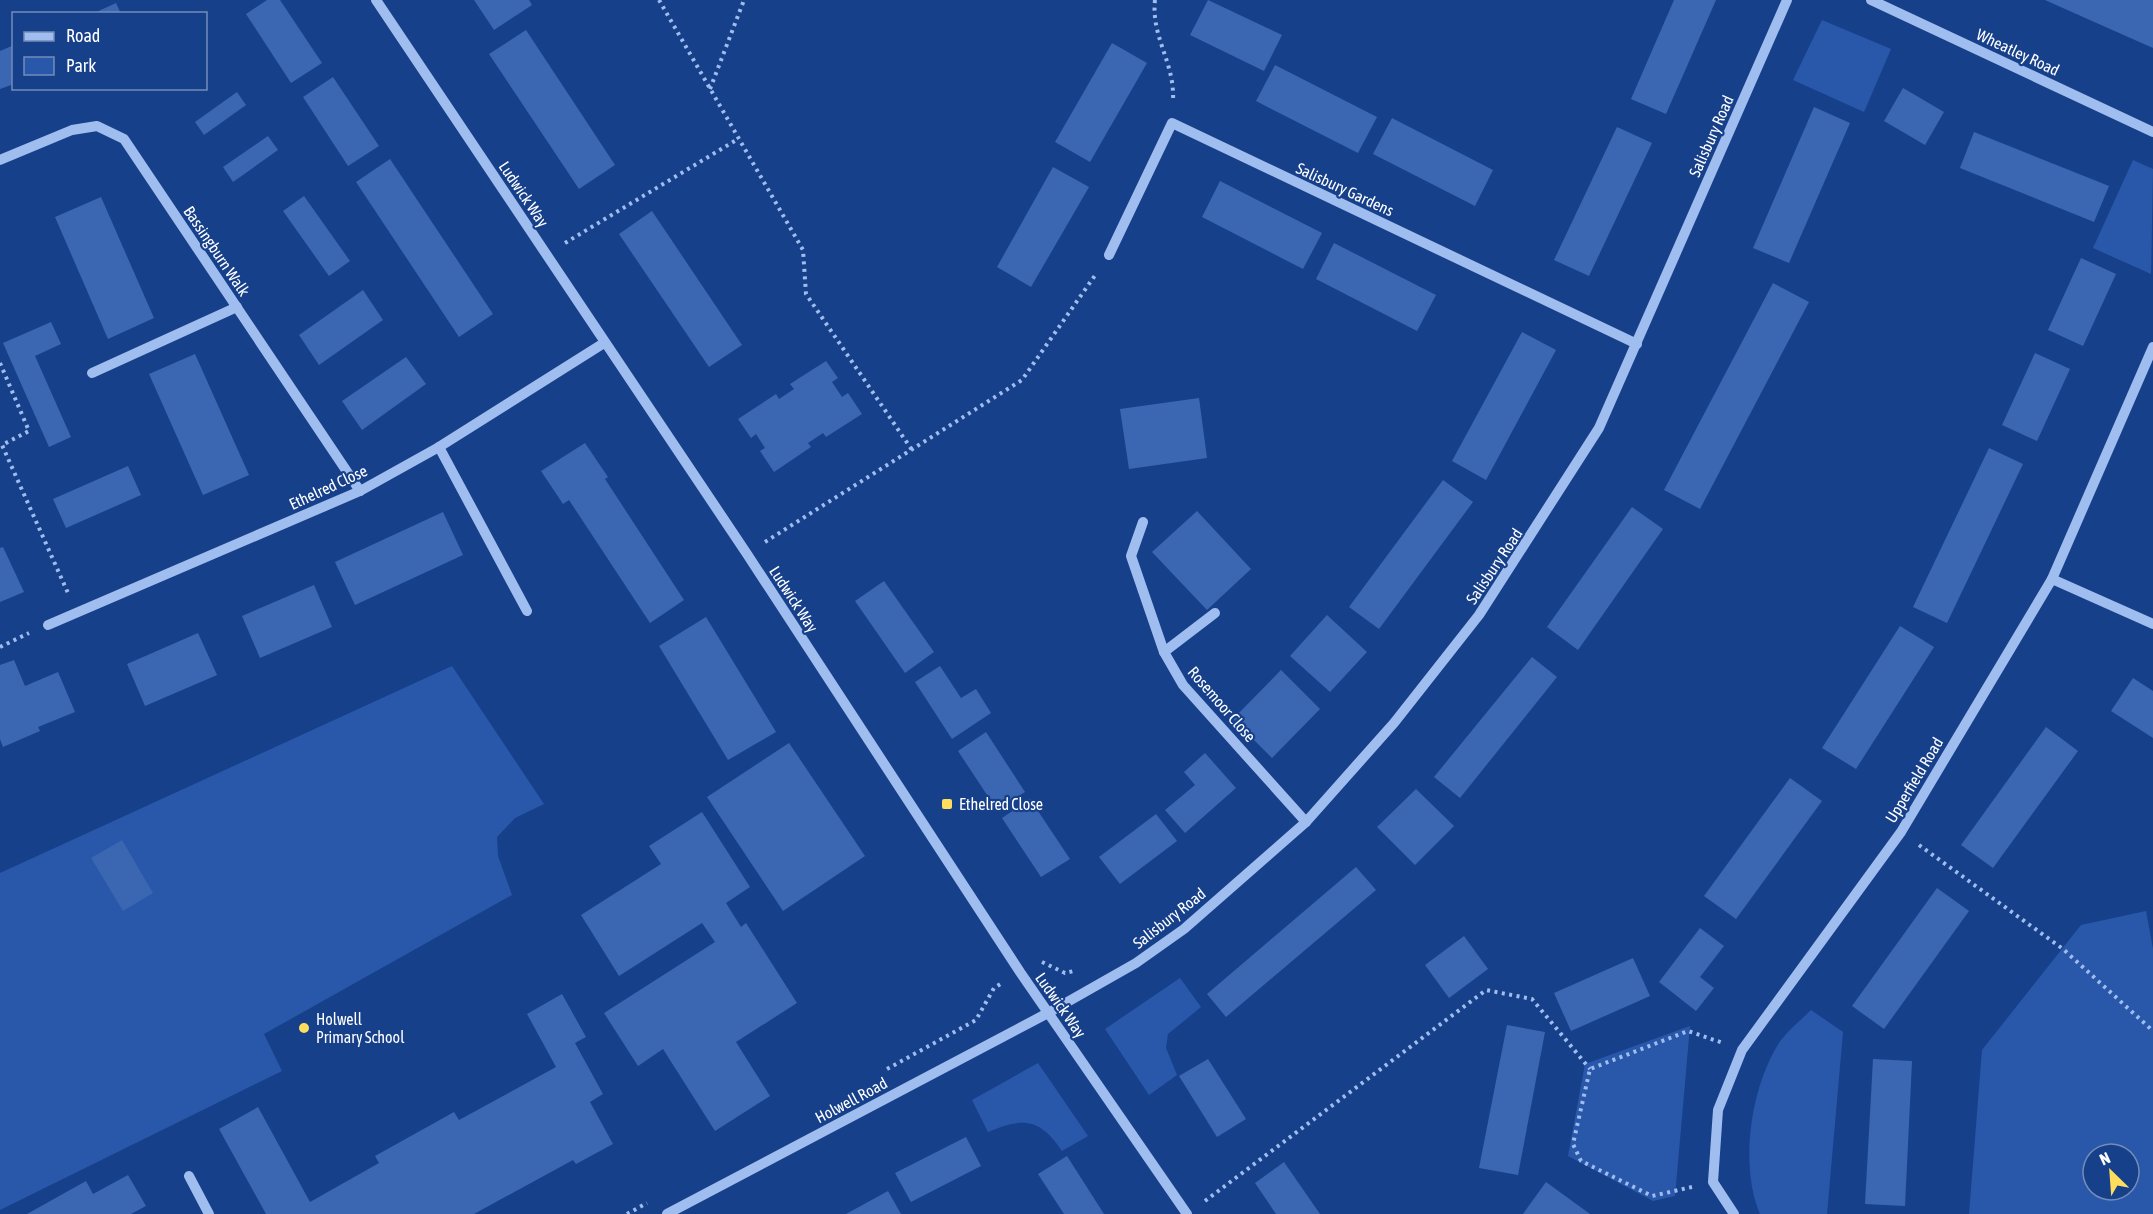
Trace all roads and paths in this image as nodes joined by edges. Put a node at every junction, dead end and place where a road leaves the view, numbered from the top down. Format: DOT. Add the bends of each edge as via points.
graph roads {
  1 [pos="376,0"];
  2 [pos="659,0"];
  3 [pos="744,0"];
  4 [pos="1155,0"];
  5 [pos="1787,0"];
  6 [pos="1871,0"];
  7 [pos="710,90"];
  8 [pos="1172,123"];
  9 [pos="2153,132"];
  10 [pos="738,139"];
  11 [pos="0,160"];
  12 [pos="546,254"];
  13 [pos="1109,255"];
  14 [pos="237,307"];
  15 [pos="604,343"];
  16 [pos="1637,344"];
  17 [pos="2153,346"];
  18 [pos="0,363"];
  19 [pos="92,373"];
  20 [pos="439,447"];
  21 [pos="912,450"];
  22 [pos="360,491"];
  23 [pos="1143,522"];
  24 [pos="747,554"];
  25 [pos="2052,579"];
  26 [pos="527,611"];
  27 [pos="1215,613"];
  28 [pos="76,614"];
  29 [pos="2153,624"];
  30 [pos="48,625"];
  31 [pos="0,647"];
  32 [pos="1164,652"];
  33 [pos="1306,822"];
  34 [pos="1901,832"];
  35 [pos="1038,960"];
  36 [pos="1020,972"];
  37 [pos="1065,973"];
  38 [pos="1048,1013"];
  39 [pos="976,1020"];
  40 [pos="2153,1031"];
  41 [pos="1742,1050"];
  42 [pos="1590,1069"];
  43 [pos="189,1176"];
  44 [pos="1713,1182"];
  45 [pos="209,1214"];
  46 [pos="667,1214"];
  47 [pos="1187,1214"];
  48 [pos="1734,1214"];
  1 -- 12 [label="street, Ludwick Way"];
  2 -- 7 [label="path"];
  3 -- 7 [label="path"];
  4 -- 8 [label="path" via="1153,21 1174,80"];
  5 -- 16 [label="street, Salisbury Road"];
  6 -- 9 [label="street, Wheatley Road"];
  7 -- 10 [label="path"];
  8 -- 13 [label="street"];
  8 -- 16 [label="street, Salisbury Gardens"];
  10 -- 12 [label="path"];
  10 -- 21 [label="path" via="803,250 806,294"];
  11 -- 14 [label="street, Bassingburn Walk" via="72,130 97,126 124,139"];
  12 -- 15 [label="street, Ludwick Way"];
  13 -- 21 [label="path" via="1022,380"];
  14 -- 19 [label="street"];
  14 -- 22 [label="street, Bassingburn Walk"];
  15 -- 20 [label="street, Ethelred Close"];
  15 -- 24 [label="street, Ludwick Way"];
  16 -- 33 [label="street, Salisbury Road" via="1599,428 1479,615 1394,723"];
  17 -- 25 [label="street, Upperfield Road"];
  18 -- 28 [label="path" via="29,431 2,445"];
  20 -- 22 [label="street, Ethelred Close"];
  20 -- 26 [label="street"];
  21 -- 24 [label="path"];
  22 -- 28 [label="street, Ethelred Close"];
  23 -- 32 [label="street, Rosemoor Close" via="1131,556"];
  24 -- 36 [label="street, Ludwick Way"];
  25 -- 29 [label="street"];
  25 -- 34 [label="street, Upperfield Road"];
  27 -- 32 [label="street"];
  28 -- 30 [label="street, Ethelred Close"];
  30 -- 31 [label="path"];
  32 -- 33 [label="street, Rosemoor Close" via="1183,685"];
  33 -- 38 [label="street, Salisbury Road" via="1184,929 1136,963"];
  34 -- 40 [label="path" via="2063,949"];
  34 -- 41 [label="street, Upperfield Road"];
  35 -- 37 [label="path"];
  36 -- 38 [label="street, Ludwick Way"];
  36 -- 39 [label="path" via="994,988"];
  38 -- 46 [label="street, Holwell Road"];
  38 -- 47 [label="street, Ludwick Way"];
  41 -- 42 [label="path" via="1688,1030"];
  41 -- 44 [label="street, Upperfield Road" via="1718,1110"];
  42 -- 44 [label="path" via="1573,1144 1581,1161 1652,1197"];
  42 -- 47 [label="path" via="1532,999 1486,990"];
  43 -- 45 [label="street"];
  44 -- 48 [label="street"];
}
